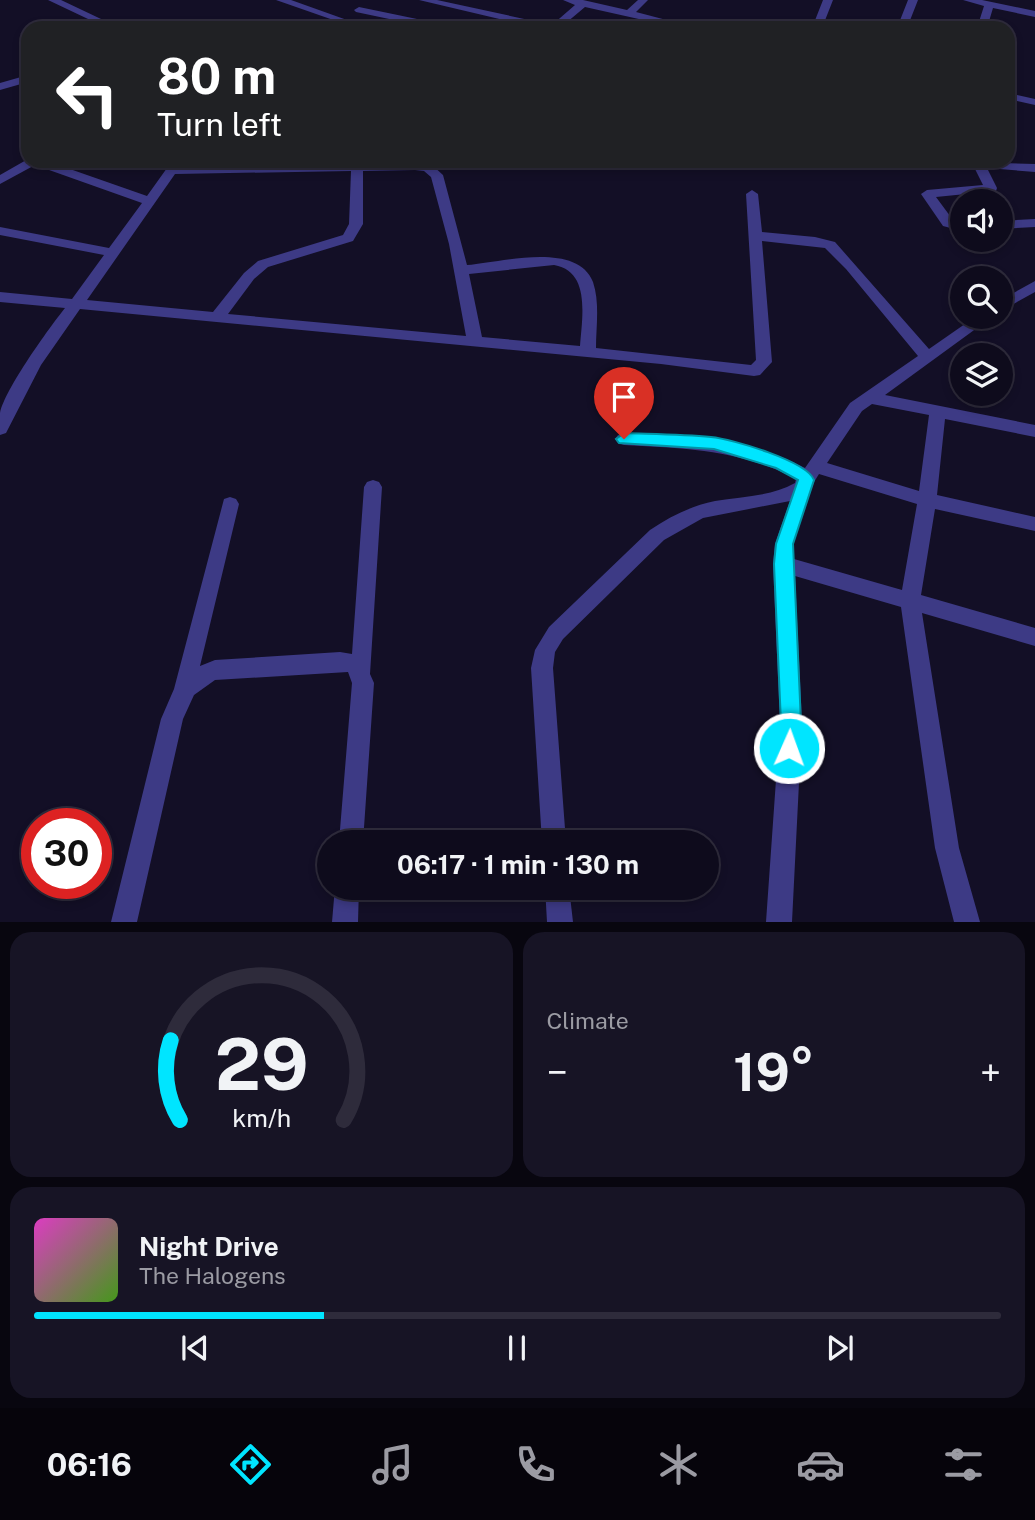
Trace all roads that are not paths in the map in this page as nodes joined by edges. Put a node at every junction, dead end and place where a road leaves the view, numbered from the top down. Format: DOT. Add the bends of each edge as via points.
graph roads {
  1 [pos="53,0"];
  2 [pos="281,0"];
  3 [pos="375,0"];
  4 [pos="425,0"];
  5 [pos="568,0"];
  6 [pos="643,0"];
  7 [pos="914,0"];
  8 [pos="968,0"];
  9 [pos="824,2"];
  10 [pos="583,3"];
  11 [pos="989,4"];
  12 [pos="359,9"];
  13 [pos="629,14"];
  14 [pos="1035,14"];
  15 [pos="641,18"];
  16 [pos="342,20"];
  17 [pos="100,21"];
  18 [pos="414,21"];
  19 [pos="521,21"];
  20 [pos="561,21"];
  21 [pos="637,21"];
  22 [pos="656,21"];
  23 [pos="819,21"];
  24 [pos="905,21"];
  25 [pos="984,21"];
  26 [pos="21,80"];
  27 [pos="0,87"];
  28 [pos="1015,98"];
  29 [pos="1035,102"];
  30 [pos="1015,165"];
  31 [pos="1035,167"];
  32 [pos="21,168"];
  33 [pos="54,168"];
  34 [pos="174,168"];
  35 [pos="296,168"];
  36 [pos="376,168"];
  37 [pos="421,168"];
  38 [pos="974,168"];
  39 [pos="357,169"];
  40 [pos="0,180"];
  41 [pos="980,189"];
  42 [pos="950,192"];
  43 [pos="752,194"];
  44 [pos="149,201"];
  45 [pos="1035,223"];
  46 [pos="950,224"];
  47 [pos="1013,224"];
  48 [pos="0,231"];
  49 [pos="755,236"];
  50 [pos="113,253"];
  51 [pos="461,270"];
  52 [pos="1035,286"];
  53 [pos="0,297"];
  54 [pos="1013,299"];
  55 [pos="75,306"];
  56 [pos="216,319"];
  57 [pos="967,329"];
  58 [pos="475,342"];
  59 [pos="588,352"];
  60 [pos="926,356"];
  61 [pos="868,397"];
  62 [pos="938,411"];
  63 [pos="0,429"];
  64 [pos="1035,431"];
  65 [pos="624,439"];
  66 [pos="810,473"];
  67 [pos="373,487"];
  68 [pos="927,500"];
  69 [pos="230,504"];
  70 [pos="1035,524"];
  71 [pos="783,564"];
  72 [pos="910,599"];
  73 [pos="1035,637"];
  74 [pos="361,672"];
  75 [pos="183,690"];
  76 [pos="352,830"];
  77 [pos="553,830"];
  78 [pos="346,900"];
  79 [pos="558,900"];
  80 [pos="124,922"];
  81 [pos="345,922"];
  82 [pos="560,922"];
  83 [pos="779,922"];
  84 [pos="967,922"];
  1 -- 17 [label="street"];
  2 -- 16 [label="street"];
  3 -- 12 [label="street"];
  4 -- 19 [label="street"];
  5 -- 10 [label="street"];
  6 -- 13 [label="street"];
  7 -- 24 [label="street"];
  8 -- 11 [label="street"];
  9 -- 23 [label="street"];
  10 -- 13 [label="street"];
  10 -- 20 [label="street"];
  11 -- 14 [label="street"];
  11 -- 25 [label="street"];
  12 -- 16 [label="street"];
  12 -- 18 [label="street"];
  13 -- 15 [label="street"];
  15 -- 21 [label="street"];
  15 -- 22 [label="street"];
  26 -- 27 [label="street"];
  28 -- 29 [label="street"];
  30 -- 31 [label="street"];
  32 -- 40 [label="street"];
  33 -- 44 [label="street"];
  34 -- 44 [label="street"];
  35 -- 39 [label="street"];
  36 -- 39 [label="street"];
  37 -- 51 [label="street" via="434,172"];
  38 -- 41 [label="street" via="991,188"];
  39 -- 56 [label="street" via="356,224 348,238 263,264"];
  42 -- 46 [label="street" via="927,194"];
  43 -- 49 [label="street"];
  44 -- 50 [label="street"];
  45 -- 47 [label="street"];
  48 -- 50 [label="street"];
  49 -- 59 [label="street" via="761,367 743,371"];
  49 -- 60 [label="street" via="830,245"];
  50 -- 55 [label="street"];
  51 -- 58 [label="street"];
  51 -- 59 [label="street" via="554,261 575,265 587,283"];
  52 -- 54 [label="street"];
  53 -- 55 [label="street"];
  55 -- 56 [label="street"];
  55 -- 63 [label="street" via="24,377"];
  56 -- 58 [label="street"];
  57 -- 60 [label="street"];
  58 -- 59 [label="street"];
  60 -- 61 [label="street"];
  61 -- 62 [label="street"];
  61 -- 66 [label="street" via="847,417"];
  62 -- 64 [label="street"];
  62 -- 68 [label="street"];
  65 -- 66 [label="street" via="714,443 805,476"];
  66 -- 68 [label="street"];
  66 -- 71 [label="street" via="784,544"];
  66 -- 77 [label="street" via="803,487 789,495 706,510 676,522 556,633 545,650 542,668"];
  67 -- 74 [label="street"];
  68 -- 70 [label="street"];
  68 -- 72 [label="street"];
  69 -- 75 [label="street"];
  71 -- 72 [label="street"];
  71 -- 83 [label="street" via="791,723"];
  72 -- 73 [label="street"];
  72 -- 84 [label="street" via="947,848"];
  74 -- 75 [label="street" via="356,664 340,661 215,670 197,676"];
  74 -- 76 [label="street"];
  75 -- 80 [label="street" via="172,719"];
  78 -- 81 [label="street"];
  79 -- 82 [label="street"];
}
